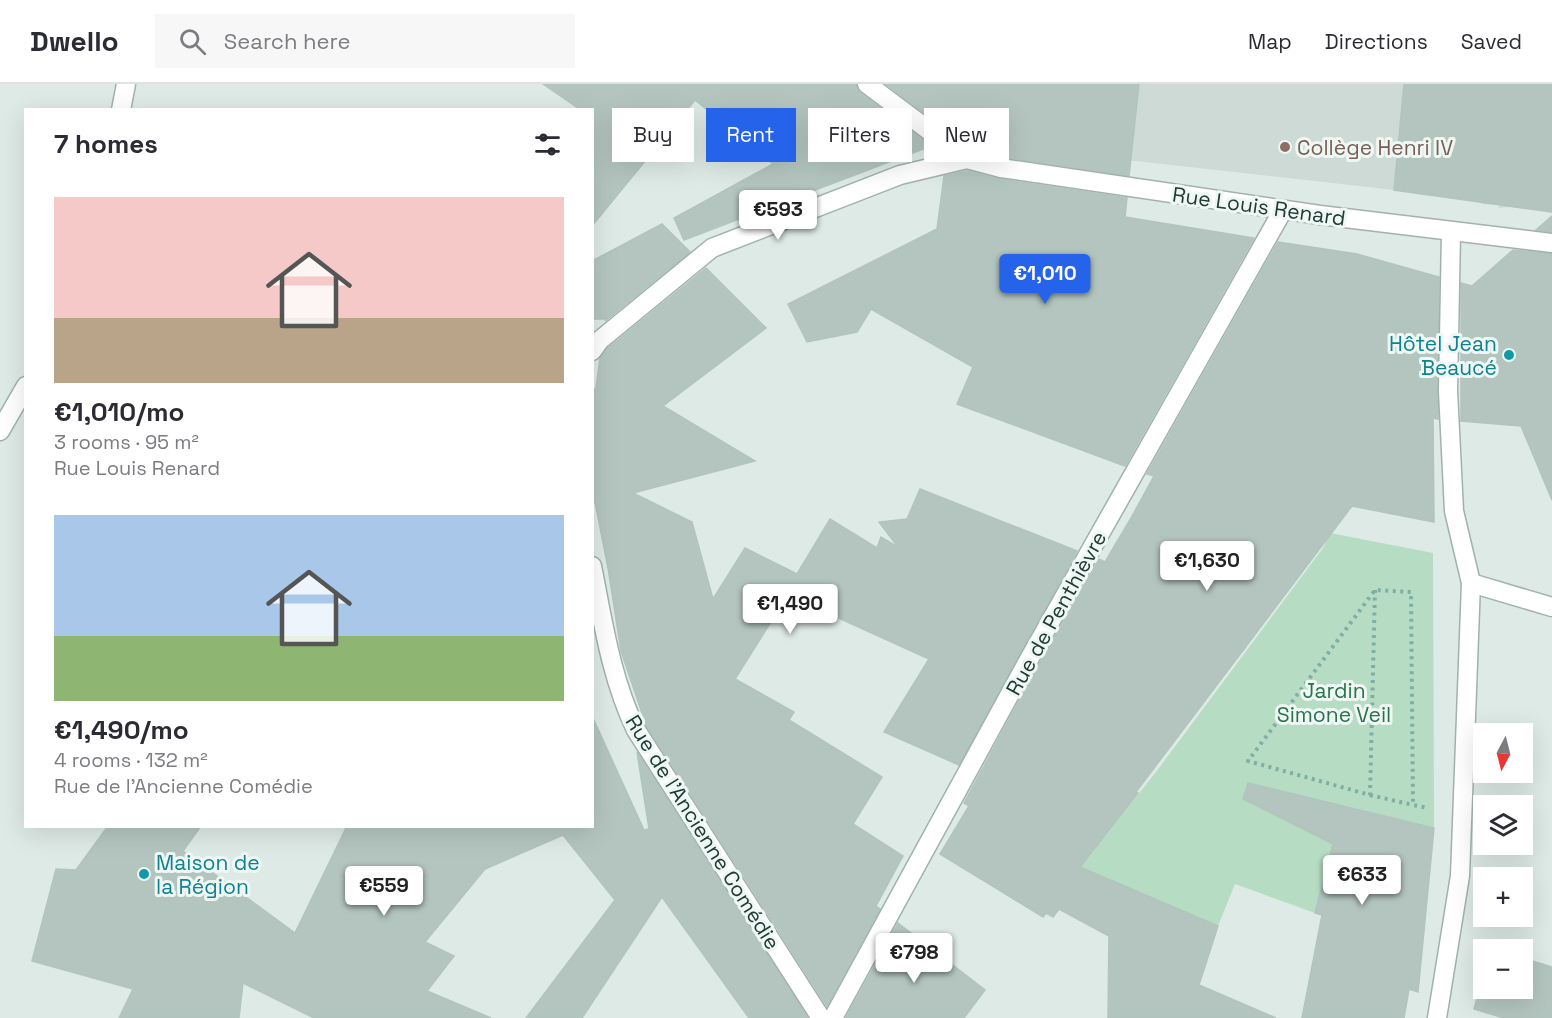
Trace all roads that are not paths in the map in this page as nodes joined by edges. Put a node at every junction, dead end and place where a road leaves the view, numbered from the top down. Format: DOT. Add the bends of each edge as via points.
graph roads {
  1 [pos="126,84"];
  2 [pos="867,84"];
  3 [pos="121,108"];
  4 [pos="924,127"];
  5 [pos="954,162"];
  6 [pos="978,162"];
  7 [pos="1282,210"];
  8 [pos="1451,233"];
  9 [pos="1552,243"];
  10 [pos="595,343"];
  11 [pos="24,389"];
  12 [pos="0,431"];
  13 [pos="594,576"];
  14 [pos="1471,583"];
  15 [pos="1552,607"];
  16 [pos="820,1018"];
  17 [pos="833,1018"];
  18 [pos="1437,1018"];
  1 -- 3 [label="street"];
  2 -- 4 [label="street"];
  5 -- 10 [label="street" via="900,175 712,248"];
  6 -- 7 [label="street, Rue Louis Renard"];
  7 -- 8 [label="street, Rue Louis Renard"];
  7 -- 17 [label="street, Rue de Penthièvre"];
  8 -- 9 [label="street, Rue Louis Renard"];
  8 -- 14 [label="street" via="1448,392 1454,511"];
  11 -- 12 [label="street"];
  13 -- 16 [label="street, Rue de l'Ancienne Comédie" via="614,675 636,730"];
  14 -- 15 [label="street"];
  14 -- 18 [label="street" via="1460,876"];
}
